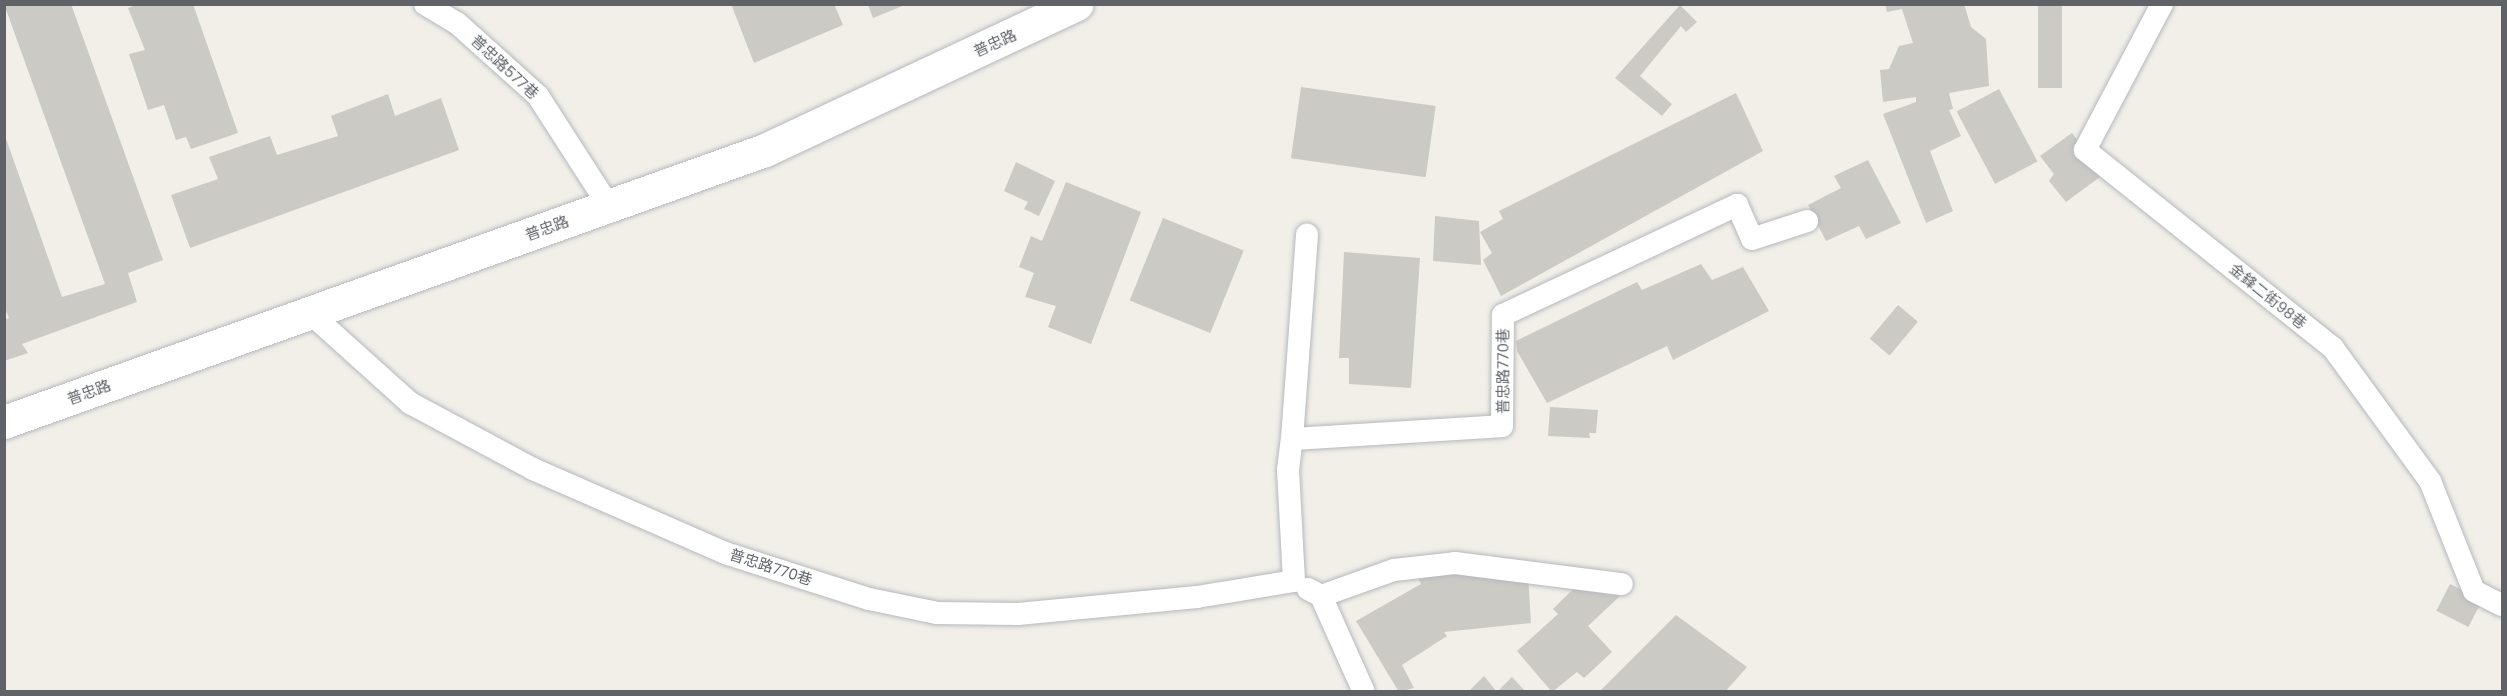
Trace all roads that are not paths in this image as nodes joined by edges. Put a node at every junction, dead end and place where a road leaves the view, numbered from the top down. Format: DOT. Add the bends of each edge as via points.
graph roads {
  1 [pos="425,4"];
  2 [pos="1077,4"];
  3 [pos="2162,4"];
  4 [pos="609,206"];
  5 [pos="1807,221"];
  6 [pos="1307,235"];
  7 [pos="310,313"];
  8 [pos="4,422"];
  9 [pos="1292,439"];
  10 [pos="1294,581"];
  11 [pos="1622,584"];
  12 [pos="1321,596"];
  13 [pos="2502,605"];
  14 [pos="1364,692"];
  1 -- 4 [label="lane, 普忠路577巷" via="457,23 538,96"];
  2 -- 4 [label="street, 普忠路" via="765,150"];
  3 -- 13 [label="lane, 金鋒二街98巷" via="2085,150 2333,348 2430,481 2474,591"];
  4 -- 7 [label="street, 普忠路"];
  5 -- 9 [label="lane, 普忠路770巷" via="1752,238 1737,205 1503,315 1502,426"];
  6 -- 9 [label="lane"];
  7 -- 8 [label="street, 普忠路"];
  7 -- 10 [label="lane, 普忠路770巷" via="410,403 533,469 725,552 869,599 937,613 1018,614 1197,597"];
  9 -- 10 [label="lane" via="1288,470"];
  10 -- 12 [label="lane"];
  11 -- 12 [label="lane" via="1455,563 1394,570"];
  12 -- 14 [label="lane"];
}
